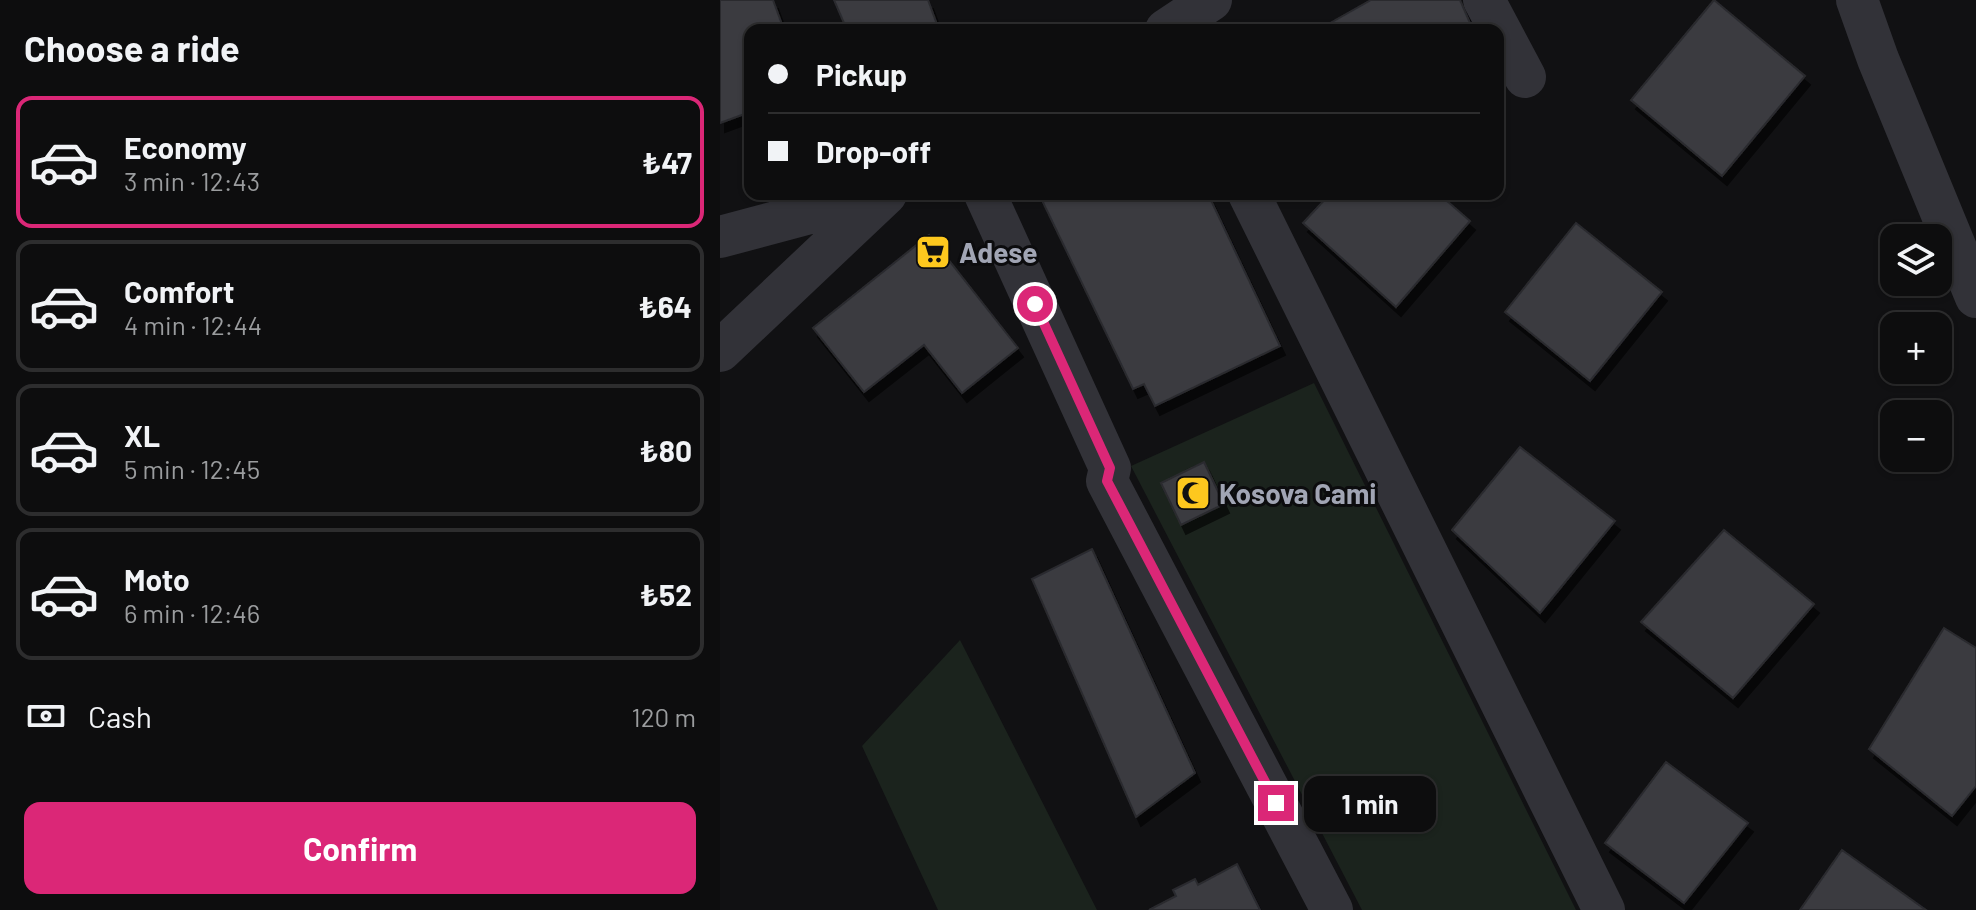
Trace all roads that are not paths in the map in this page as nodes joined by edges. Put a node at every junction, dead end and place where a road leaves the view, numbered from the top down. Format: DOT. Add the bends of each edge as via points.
graph roads {
  1 [pos="1211,0"];
  2 [pos="1484,0"];
  3 [pos="1857,0"];
  4 [pos="1176,24"];
  5 [pos="1497,24"];
  6 [pos="1504,38"];
  7 [pos="1525,77"];
  8 [pos="861,200"];
  9 [pos="878,200"];
  10 [pos="988,200"];
  11 [pos="1252,200"];
  12 [pos="720,237"];
  13 [pos="1976,297"];
  14 [pos="720,351"];
  15 [pos="1332,910"];
  16 [pos="1604,910"];
  1 -- 4 [label="street"];
  2 -- 5 [label="street"];
  3 -- 13 [label="street"];
  6 -- 7 [label="street"];
  8 -- 12 [label="street"];
  9 -- 14 [label="street"];
  10 -- 15 [label="street" via="1110,468 1107,481"];
  11 -- 16 [label="street"];
}
